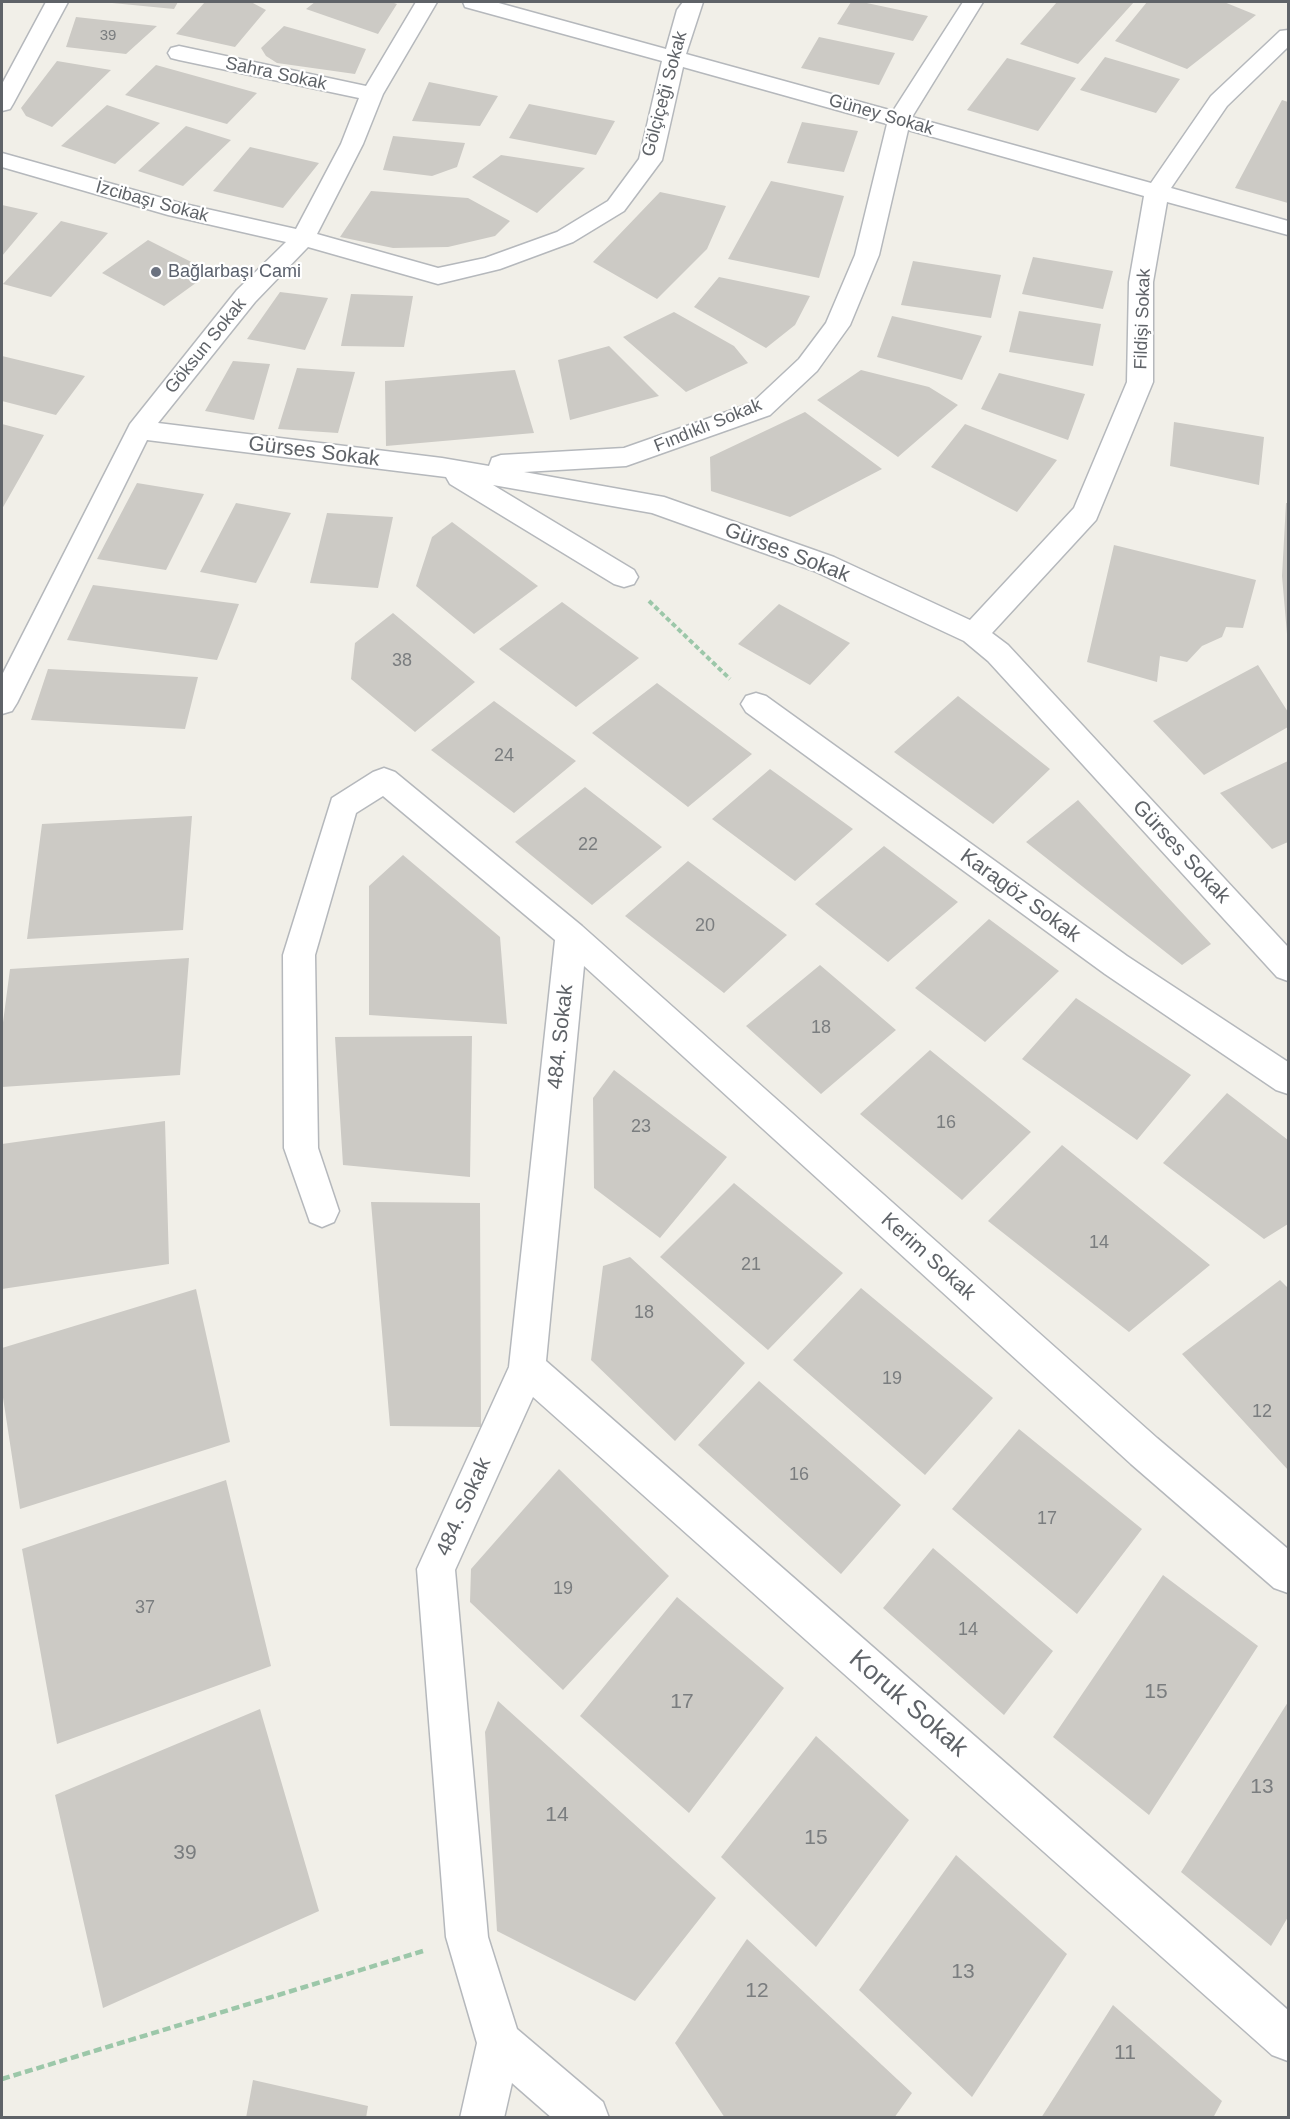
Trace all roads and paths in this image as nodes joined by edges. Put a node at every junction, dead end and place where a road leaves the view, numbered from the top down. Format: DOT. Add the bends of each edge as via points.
graph roads {
  1 [pos="57,2"];
  2 [pos="426,2"];
  3 [pos="474,2"];
  4 [pos="693,2"];
  5 [pos="973,2"];
  6 [pos="1288,36"];
  7 [pos="179,53"];
  8 [pos="674,57"];
  9 [pos="372,94"];
  10 [pos="2,104"];
  11 [pos="899,120"];
  12 [pos="2,160"];
  13 [pos="1157,191"];
  14 [pos="1288,228"];
  15 [pos="303,238"];
  16 [pos="139,430"];
  17 [pos="442,467"];
  18 [pos="624,577"];
  19 [pos="974,634"];
  20 [pos="2,703"];
  21 [pos="756,704"];
  22 [pos="571,935"];
  23 [pos="1288,968"];
  24 [pos="1288,1080"];
  25 [pos="322,1211"];
  26 [pos="527,1368"];
  27 [pos="1288,1574"];
  28 [pos="467,1937"];
  29 [pos="1288,2039"];
  30 [pos="499,2043"];
  31 [pos="2,2079"];
  32 [pos="482,2118"];
  33 [pos="587,2118"];
  1 -- 10 [label="street"];
  2 -- 9 [label="street, Göksun Sokak"];
  3 -- 8 [label="street, Güney Sokak"];
  4 -- 8 [label="street, Gölçiçeği Sokak"];
  5 -- 11 [label="street, Fındıklı Sokak"];
  6 -- 13 [label="street, Fildişi Sokak" via="1219,101"];
  7 -- 9 [label="street, Sahra Sokak"];
  8 -- 11 [label="street, Güney Sokak"];
  8 -- 15 [label="street, Gölçiçeği Sokak" via="650,160 616,206 565,237 491,264 438,276"];
  9 -- 15 [label="street, Göksun Sokak" via="352,144"];
  11 -- 13 [label="street, Güney Sokak"];
  11 -- 17 [label="street, Fındıklı Sokak" via="867,255 838,326 808,365 761,409 626,457"];
  12 -- 15 [label="street, İzcibaşı Sokak" via="177,210"];
  13 -- 14 [label="street, Güney Sokak"];
  13 -- 19 [label="street, Fildişi Sokak" via="1142,282 1140,382 1086,513"];
  15 -- 16 [label="street, Göksun Sokak" via="246,296"];
  16 -- 17 [label="street, Gürses Sokak"];
  16 -- 20 [label="street, Göksun Sokak"];
  17 -- 18 [label="street"];
  17 -- 19 [label="street, Gürses Sokak" via="655,504 824,564"];
  18 -- 21 [label="path"];
  19 -- 23 [label="street, Gürses Sokak" via="998,653"];
  21 -- 24 [label="street, Karagöz Sokak" via="1116,965"];
  22 -- 25 [label="street, Kerim Sokak" via="384,780 343,806 299,955 301,1148"];
  22 -- 26 [label="street, 484. Sokak"];
  22 -- 27 [label="street, Kerim Sokak" via="1144,1451"];
  26 -- 28 [label="street, 484. Sokak" via="436,1569"];
  26 -- 29 [label="street, Koruk Sokak"];
  28 -- 30 [label="street, 484. Sokak"];
  28 -- 31 [label="path"];
  30 -- 32 [label="street, 484. Sokak"];
  30 -- 33 [label="street"];
}
